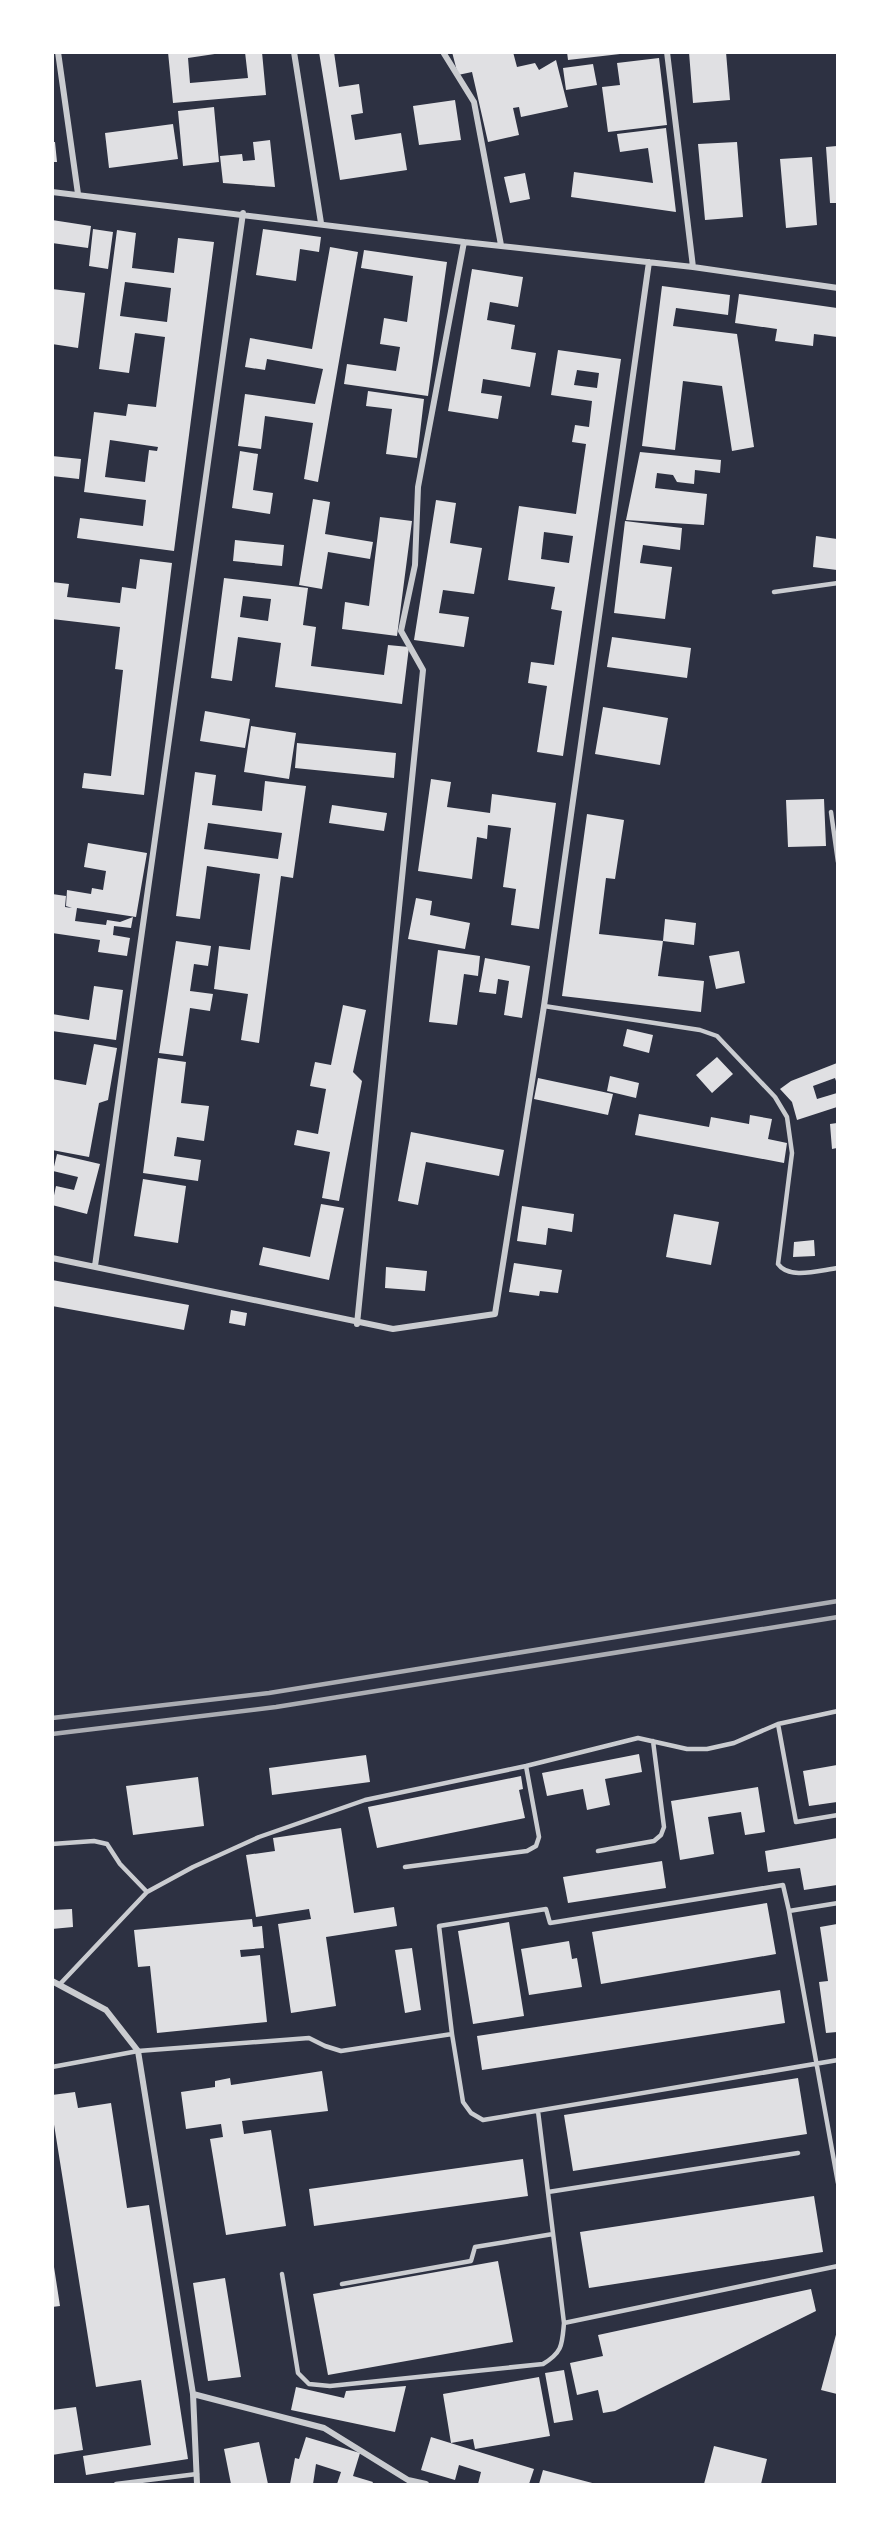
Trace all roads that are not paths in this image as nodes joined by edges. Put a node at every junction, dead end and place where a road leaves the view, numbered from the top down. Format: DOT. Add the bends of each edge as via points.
graph roads {
  1 [pos="58,52"];
  2 [pos="294,52"];
  3 [pos="443,52"];
  4 [pos="667,52"];
  5 [pos="52,192"];
  6 [pos="78,194"];
  7 [pos="243,213"];
  8 [pos="321,223"];
  9 [pos="464,242"];
  10 [pos="501,245"];
  11 [pos="650,262"];
  12 [pos="693,267"];
  13 [pos="837,288"];
  14 [pos="837,583"];
  15 [pos="774,592"];
  16 [pos="831,812"];
  17 [pos="837,862"];
  18 [pos="544,1006"];
  19 [pos="52,1258"];
  20 [pos="96,1266"];
  21 [pos="837,1268"];
  22 [pos="357,1324"];
  23 [pos="837,1711"];
  24 [pos="778,1724"];
  25 [pos="653,1741"];
  26 [pos="525,1766"];
  27 [pos="837,1815"];
  28 [pos="52,1844"];
  29 [pos="598,1851"];
  30 [pos="405,1867"];
  31 [pos="147,1892"];
  32 [pos="837,1903"];
  33 [pos="789,1911"];
  34 [pos="52,1981"];
  35 [pos="62,1983"];
  36 [pos="452,2034"];
  37 [pos="138,2051"];
  38 [pos="837,2060"];
  39 [pos="816,2064"];
  40 [pos="52,2067"];
  41 [pos="538,2111"];
  42 [pos="798,2153"];
  43 [pos="837,2183"];
  44 [pos="548,2192"];
  45 [pos="553,2234"];
  46 [pos="837,2266"];
  47 [pos="282,2274"];
  48 [pos="342,2284"];
  49 [pos="564,2322"];
  50 [pos="193,2394"];
  51 [pos="197,2474"];
  52 [pos="116,2484"];
  53 [pos="197,2484"];
  54 [pos="426,2484"];
  1 -- 6 [label="street"];
  2 -- 8 [label="street"];
  3 -- 10 [label="street" via="474,102"];
  4 -- 12 [label="street"];
  5 -- 6 [label="street"];
  6 -- 7 [label="street"];
  7 -- 8 [label="street"];
  7 -- 20 [label="street"];
  8 -- 9 [label="street"];
  9 -- 10 [label="street"];
  9 -- 22 [label="street" via="418,487 415,565 401,631 423,670"];
  10 -- 11 [label="street"];
  11 -- 12 [label="street"];
  11 -- 18 [label="street"];
  12 -- 13 [label="street"];
  14 -- 15 [label="lane"];
  16 -- 17 [label="lane"];
  18 -- 21 [label="lane" via="700,1030 717,1036 775,1097 787,1117 792,1153 778,1264 794,1273"];
  18 -- 22 [label="street" via="495,1314 393,1329"];
  19 -- 20 [label="street"];
  20 -- 22 [label="street"];
  23 -- 24 [label="lane"];
  24 -- 25 [label="lane" via="734,1743 707,1749"];
  24 -- 27 [label="lane" via="796,1822"];
  25 -- 26 [label="lane" via="638,1738"];
  25 -- 29 [label="lane" via="664,1827 661,1835 654,1840"];
  26 -- 30 [label="lane" via="539,1837 536,1846 527,1851"];
  26 -- 31 [label="lane" via="365,1800 259,1837"];
  28 -- 31 [label="lane" via="107,1844"];
  31 -- 35 [label="lane"];
  32 -- 33 [label="lane"];
  33 -- 36 [label="lane" via="783,1885 550,1923 546,1909 439,1926"];
  33 -- 39 [label="lane"];
  34 -- 35 [label="street"];
  35 -- 37 [label="street" via="106,2010"];
  36 -- 37 [label="lane" via="341,2051 309,2038"];
  36 -- 41 [label="lane" via="463,2102 471,2113 483,2120"];
  37 -- 40 [label="lane"];
  37 -- 50 [label="street"];
  38 -- 39 [label="lane"];
  39 -- 41 [label="lane"];
  39 -- 43 [label="lane"];
  41 -- 44 [label="lane"];
  42 -- 44 [label="lane"];
  44 -- 45 [label="lane"];
  45 -- 48 [label="lane" via="474,2247 471,2260"];
  45 -- 49 [label="lane"];
  46 -- 49 [label="lane"];
  47 -- 49 [label="lane" via="298,2373 309,2384 330,2386 543,2364 557,2355"];
  50 -- 51 [label="street"];
  50 -- 54 [label="street" via="324,2428 408,2480"];
  51 -- 52 [label="lane"];
  51 -- 53 [label="street"];
}
